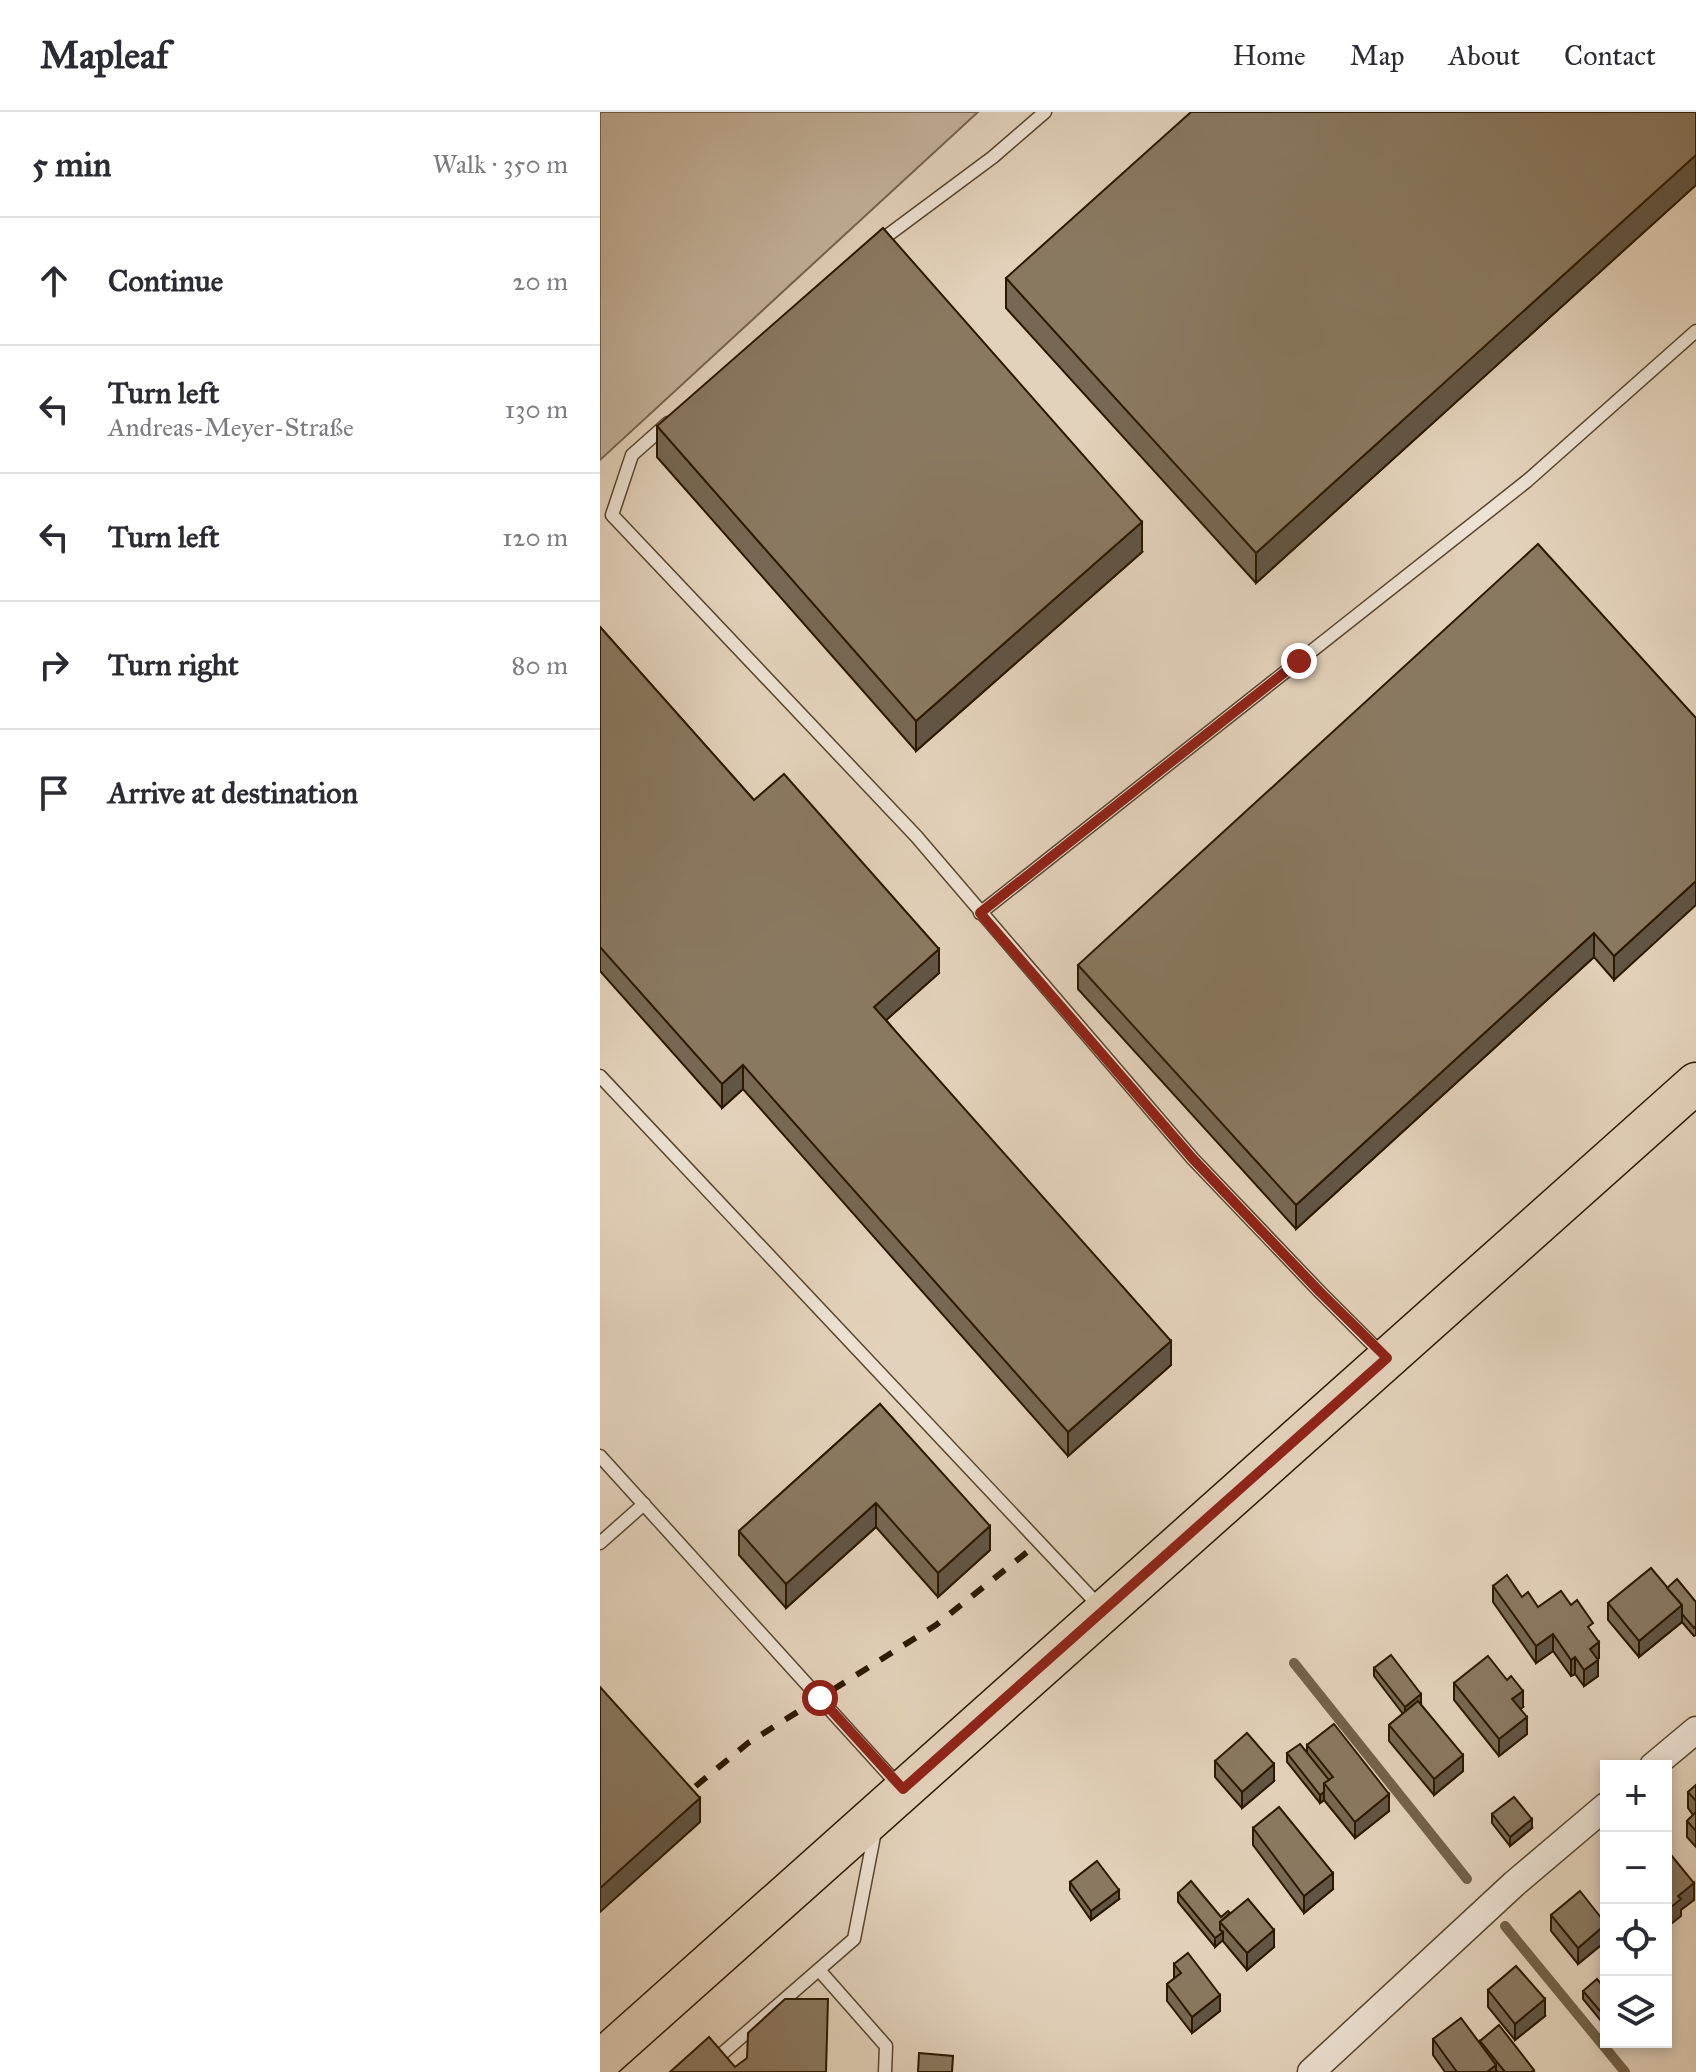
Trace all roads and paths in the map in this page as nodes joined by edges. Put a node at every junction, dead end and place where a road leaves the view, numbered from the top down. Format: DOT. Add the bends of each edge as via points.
graph roads {
  1 [pos="1045,112"];
  2 [pos="863,256"];
  3 [pos="1696,331"];
  4 [pos="678,415"];
  5 [pos="980,913"];
  6 [pos="600,1076"];
  7 [pos="1696,1083"];
  8 [pos="1387,1358"];
  9 [pos="600,1456"];
  10 [pos="644,1504"];
  11 [pos="600,1543"];
  12 [pos="1103,1611"];
  13 [pos="1696,1730"];
  14 [pos="1660,1760"];
  15 [pos="891,1799"];
  16 [pos="1600,1811"];
  17 [pos="819,1970"];
  18 [pos="600,2061"];
  19 [pos="701,2072"];
  20 [pos="885,2072"];
  21 [pos="1311,2072"];
  1 -- 2 [label="lane"];
  3 -- 5 [label="lane" via="1527,481"];
  4 -- 5 [label="lane" via="632,455 612,515 916,836"];
  5 -- 8 [label="lane" via="1193,1159"];
  6 -- 12 [label="lane"];
  7 -- 8 [label="main road"];
  8 -- 12 [label="main road"];
  9 -- 10 [label="lane"];
  10 -- 11 [label="lane"];
  10 -- 15 [label="lane"];
  12 -- 15 [label="main road"];
  13 -- 14 [label="street"];
  15 -- 17 [label="lane" via="854,1939"];
  15 -- 18 [label="main road"];
  16 -- 21 [label="street"];
  17 -- 19 [label="lane"];
  17 -- 20 [label="lane" via="886,2046"];
}
